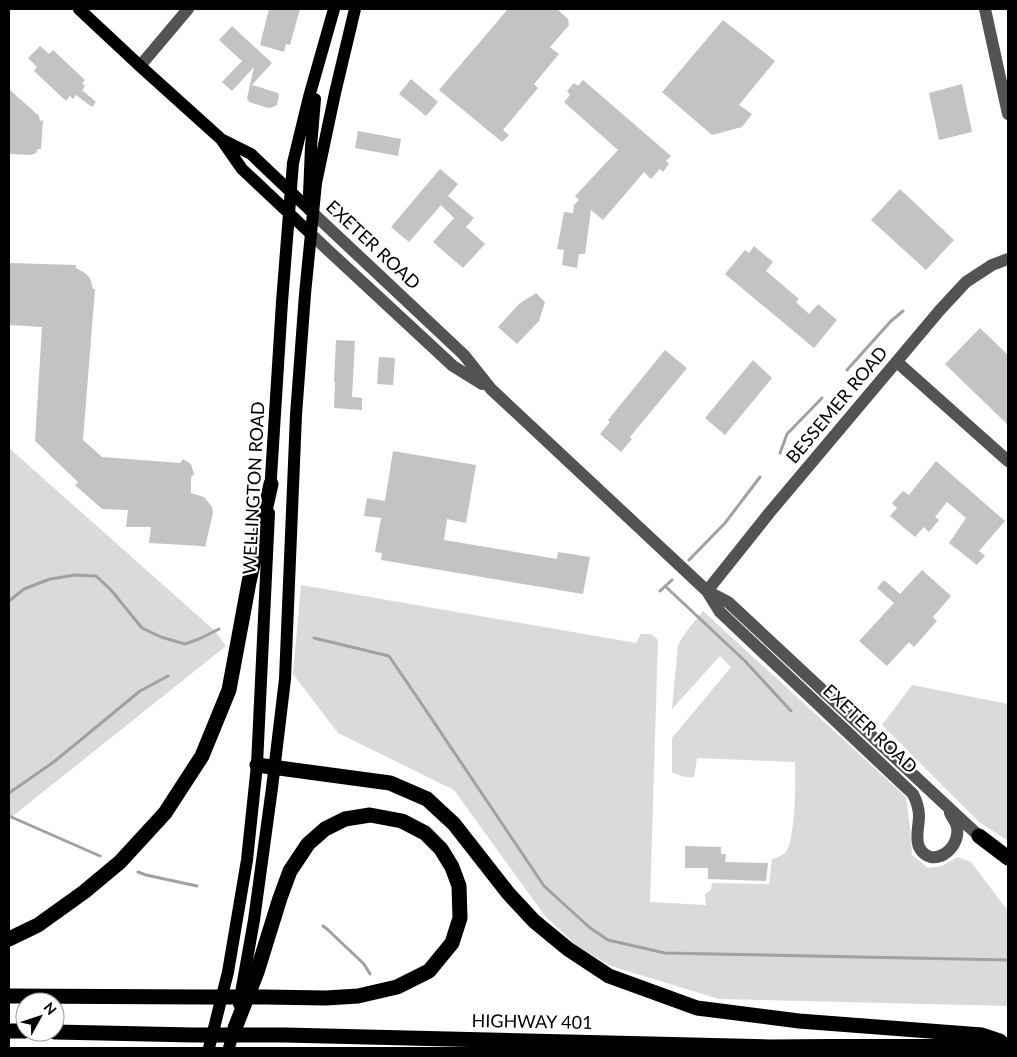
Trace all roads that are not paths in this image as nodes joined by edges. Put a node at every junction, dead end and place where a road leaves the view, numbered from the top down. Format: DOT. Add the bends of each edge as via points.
graph roads {
  1 [pos="79,9"];
  2 [pos="188,9"];
  3 [pos="334,9"];
  4 [pos="355,9"];
  5 [pos="985,9"];
  6 [pos="319,61"];
  7 [pos="140,66"];
  8 [pos="1008,114"];
  9 [pos="221,139"];
  10 [pos="291,191"];
  11 [pos="311,210"];
  12 [pos="289,212"];
  13 [pos="311,234"];
  14 [pos="1008,259"];
  15 [pos="897,362"];
  16 [pos="491,390"];
  17 [pos="1008,461"];
  18 [pos="271,484"];
  19 [pos="707,591"];
  20 [pos="258,765"];
  21 [pos="275,767"];
  22 [pos="947,808"];
  23 [pos="979,836"];
  24 [pos="1008,858"];
  25 [pos="9,939"];
  26 [pos="251,972"];
  27 [pos="9,996"];
  28 [pos="235,1028"];
  29 [pos="65,1032"];
  30 [pos="1008,1045"];
  31 [pos="209,1048"];
  32 [pos="229,1048"];
  1 -- 7 [label="main road, EXETER ROAD"];
  2 -- 7 [label="street"];
  3 -- 6 [label="main road, WELLINGTON ROAD"];
  4 -- 11 [label="main road"];
  5 -- 8 [label="street"];
  6 -- 10 [label="main road, WELLINGTON ROAD" via="293,164"];
  6 -- 11 [label="main road" via="309,177"];
  7 -- 9 [label="main road, EXETER ROAD"];
  9 -- 10 [label="main road, EXETER ROAD" via="251,154"];
  9 -- 12 [label="main road, EXETER ROAD" via="242,169"];
  10 -- 11 [label="main road, EXETER ROAD"];
  10 -- 12 [label="main road, WELLINGTON ROAD"];
  11 -- 13 [label="main road"];
  11 -- 16 [label="street, EXETER ROAD" via="464,355"];
  12 -- 13 [label="main road, EXETER ROAD"];
  12 -- 18 [label="main road, WELLINGTON ROAD"];
  13 -- 16 [label="street, EXETER ROAD" via="453,366"];
  13 -- 21 [label="main road" via="296,415 285,680"];
  14 -- 15 [label="street, BESSEMER ROAD" via="966,282"];
  15 -- 17 [label="street"];
  15 -- 19 [label="street, BESSEMER ROAD"];
  16 -- 19 [label="street, EXETER ROAD"];
  18 -- 20 [label="main road, WELLINGTON ROAD"];
  18 -- 25 [label="highway" via="229,690 202,756 165,813 120,862 38,925"];
  19 -- 22 [label="street, EXETER ROAD" via="728,602"];
  19 -- 22 [label="street, EXETER ROAD" via="720,612 913,794 918,805 918,846 925,854 934,857 944,855 957,838 957,825"];
  20 -- 21 [label="highway"];
  20 -- 31 [label="main road, WELLINGTON ROAD" via="247,860 228,972"];
  21 -- 26 [label="main road" via="254,920"];
  21 -- 30 [label="highway" via="390,783 427,799 454,824 534,921 608,976 697,1008 799,1021 982,1035"];
  22 -- 23 [label="street, EXETER ROAD"];
  23 -- 24 [label="highway"];
  26 -- 27 [label="highway" via="290,871 308,844 325,829 345,820 370,815 402,821 425,833 441,849 452,867 459,886 460,918 452,943 429,971 396,987 358,996 326,998"];
  26 -- 28 [label="highway"];
  28 -- 32 [label="main road"];
  29 -- 30 [label="highway, HIGHWAY 401" via="770,1047"];
}
